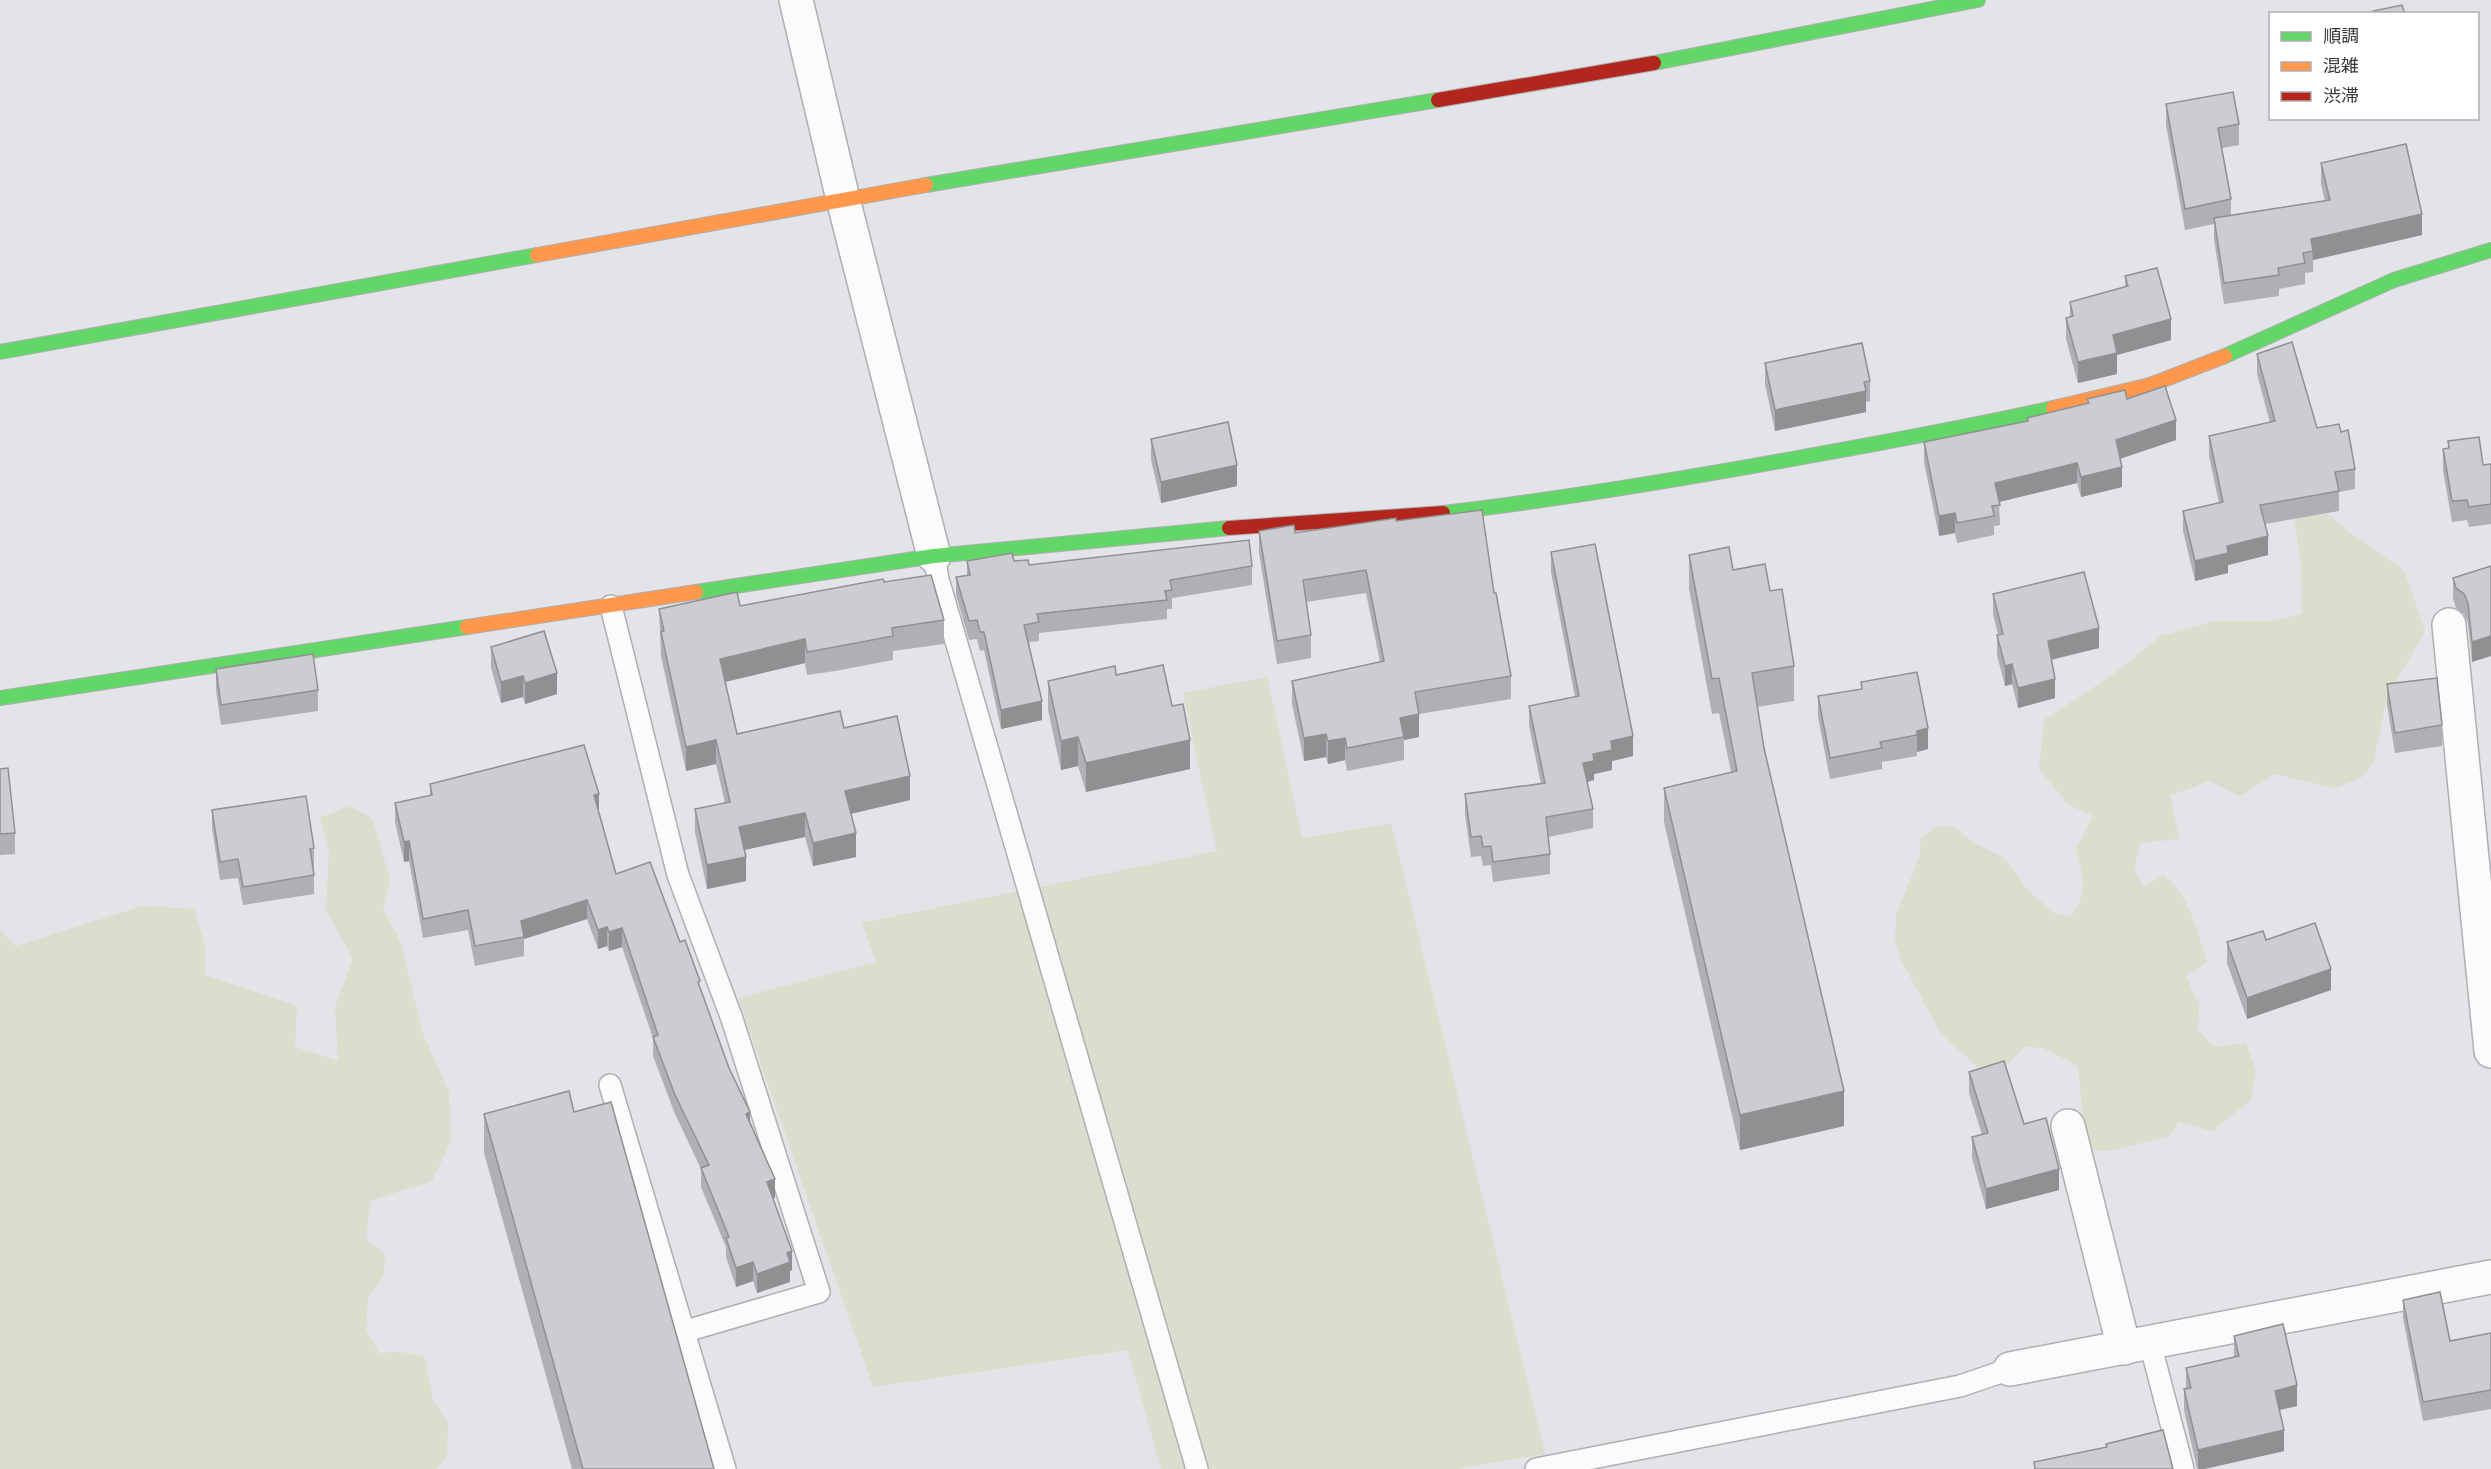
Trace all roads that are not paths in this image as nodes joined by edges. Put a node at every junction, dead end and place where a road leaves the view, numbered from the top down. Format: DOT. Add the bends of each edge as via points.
graph roads {
  1 [pos="796,0"];
  2 [pos="1978,0"];
  3 [pos="843,199"];
  4 [pos="2491,250"];
  5 [pos="0,352"];
  6 [pos="934,556"];
  7 [pos="611,606"];
  8 [pos="2449,626"];
  9 [pos="0,698"];
  10 [pos="2491,1051"];
  11 [pos="610,1085"];
  12 [pos="2068,1126"];
  13 [pos="2491,1277"];
  14 [pos="686,1331"];
  15 [pos="2137,1345"];
  16 [pos="2010,1369"];
  17 [pos="725,1469"];
  18 [pos="1197,1469"];
  19 [pos="1536,1469"];
  20 [pos="2183,1469"];
  1 -- 3 [label="street"];
  2 -- 3 [label="street" via="1692,57"];
  3 -- 5 [label="street"];
  3 -- 6 [label="street"];
  4 -- 6 [label="street" via="2394,280 2242,349 2150,385 1989,423 1548,501"];
  6 -- 7 [label="street"];
  6 -- 18 [label="lane" via="1023,876"];
  7 -- 9 [label="street"];
  7 -- 14 [label="lane" via="678,875 732,1020 819,1292"];
  8 -- 10 [label="street"];
  11 -- 14 [label="lane"];
  12 -- 15 [label="street"];
  13 -- 15 [label="street"];
  14 -- 17 [label="lane"];
  15 -- 16 [label="street"];
  15 -- 20 [label="lane"];
  16 -- 19 [label="lane" via="1960,1386"];
}
